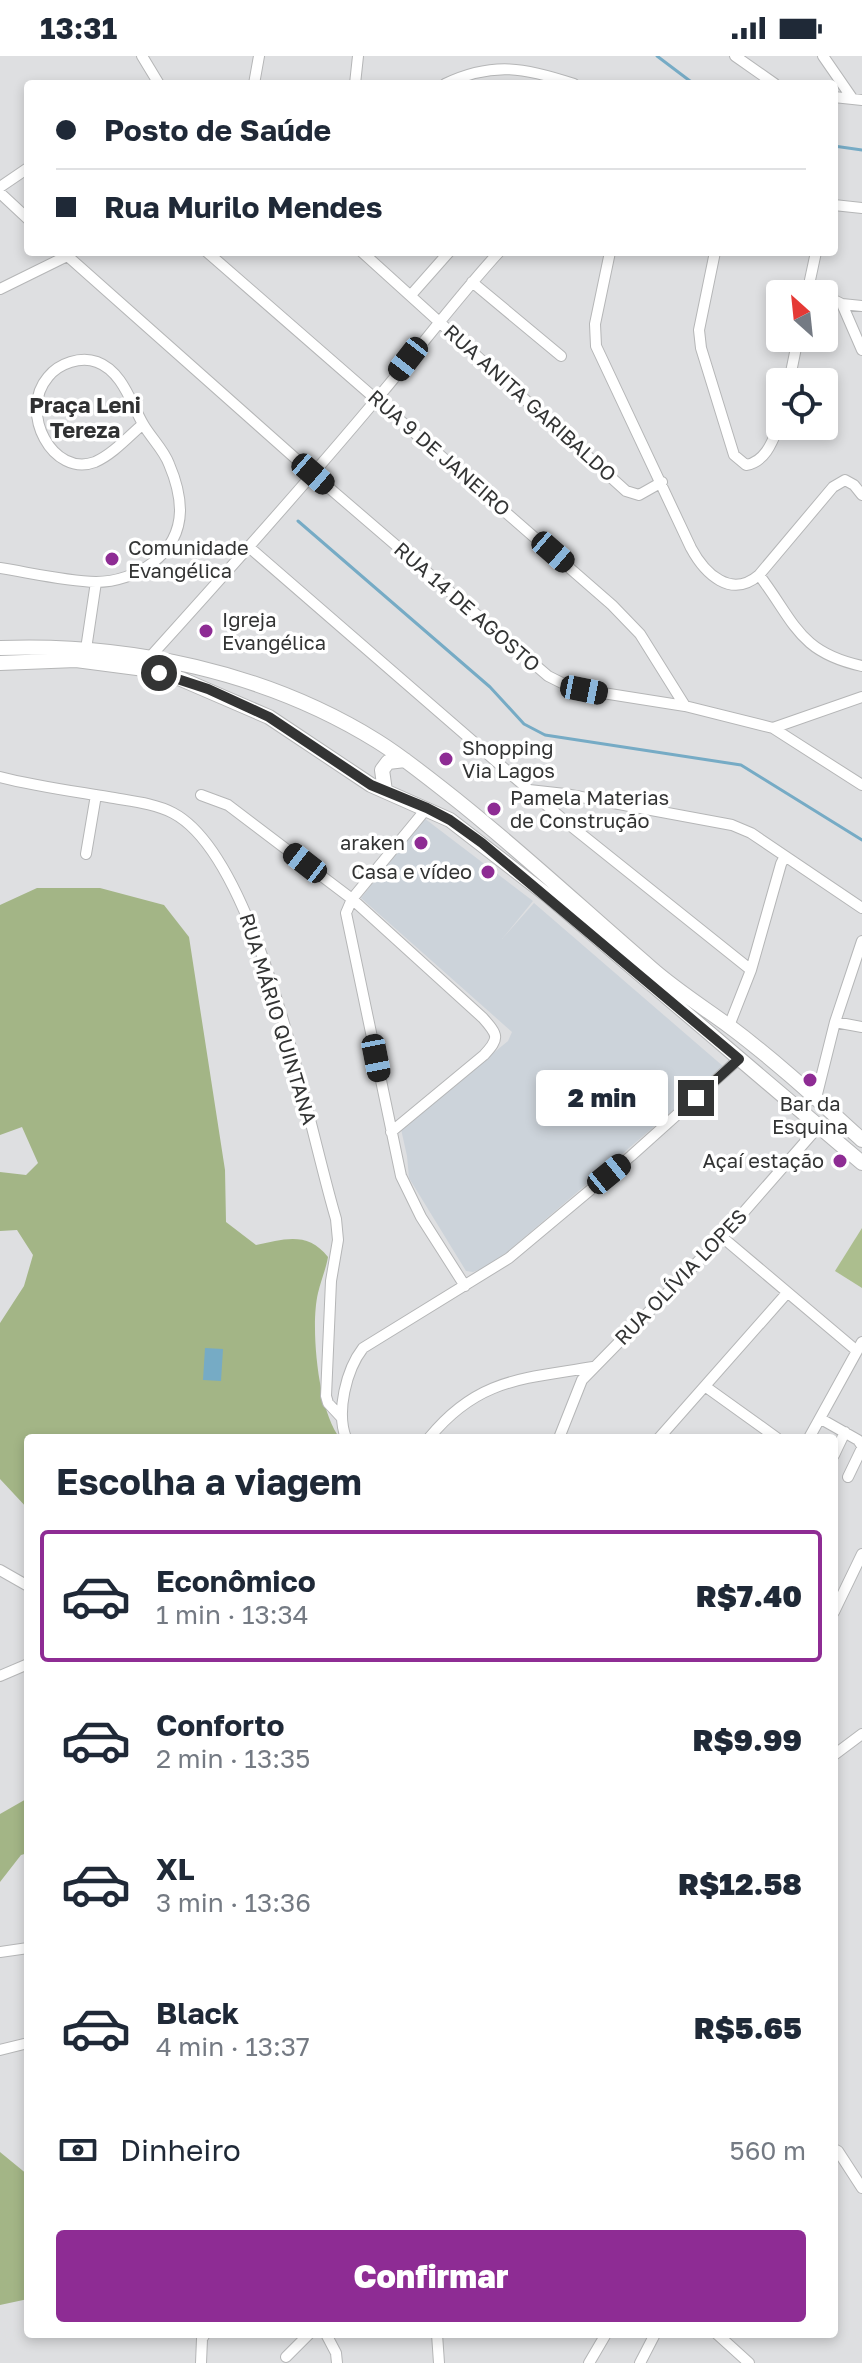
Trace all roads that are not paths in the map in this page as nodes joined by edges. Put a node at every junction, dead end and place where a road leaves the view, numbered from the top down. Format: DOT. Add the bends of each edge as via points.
graph roads {
  1 [pos="142,56"];
  2 [pos="259,56"];
  3 [pos="358,56"];
  4 [pos="735,56"];
  5 [pos="823,56"];
  6 [pos="157,80"];
  7 [pos="255,80"];
  8 [pos="355,80"];
  9 [pos="453,80"];
  10 [pos="558,80"];
  11 [pos="769,80"];
  12 [pos="857,99"];
  13 [pos="24,171"];
  14 [pos="0,187"];
  15 [pos="0,193"];
  16 [pos="838,205"];
  17 [pos="862,208"];
  18 [pos="24,215"];
  19 [pos="61,256"];
  20 [pos="67,256"];
  21 [pos="212,256"];
  22 [pos="367,256"];
  23 [pos="445,256"];
  24 [pos="495,256"];
  25 [pos="609,256"];
  26 [pos="714,256"];
  27 [pos="815,256"];
  28 [pos="810,280"];
  29 [pos="472,282"];
  30 [pos="0,289"];
  31 [pos="411,295"];
  32 [pos="838,303"];
  33 [pos="842,304"];
  34 [pos="862,306"];
  35 [pos="439,320"];
  36 [pos="862,350"];
  37 [pos="561,356"];
  38 [pos="377,399"];
  39 [pos="143,424"];
  40 [pos="772,440"];
  41 [pos="313,474"];
  42 [pos="662,482"];
  43 [pos="862,495"];
  44 [pos="250,548"];
  45 [pos="0,568"];
  46 [pos="759,575"];
  47 [pos="96,582"];
  48 [pos="0,648"];
  49 [pos="86,649"];
  50 [pos="150,657"];
  51 [pos="0,663"];
  52 [pos="862,666"];
  53 [pos="862,697"];
  54 [pos="685,706"];
  55 [pos="773,728"];
  56 [pos="406,760"];
  57 [pos="1,781"];
  58 [pos="862,785"];
  59 [pos="529,790"];
  60 [pos="385,791"];
  61 [pos="96,795"];
  62 [pos="201,795"];
  63 [pos="427,808"];
  64 [pos="86,854"];
  65 [pos="785,856"];
  66 [pos="352,899"];
  67 [pos="862,908"];
  68 [pos="862,941"];
  69 [pos="751,970"];
  70 [pos="835,1022"];
  71 [pos="729,1026"];
  72 [pos="862,1027"];
  73 [pos="739,1059"];
  74 [pos="816,1098"];
  75 [pos="819,1126"];
  76 [pos="391,1132"];
  77 [pos="862,1140"];
  78 [pos="862,1163"];
  79 [pos="722,1237"];
  80 [pos="465,1286"];
  81 [pos="787,1293"];
  82 [pos="860,1347"];
  83 [pos="595,1366"];
  84 [pos="706,1387"];
  85 [pos="341,1417"];
  86 [pos="821,1419"];
  87 [pos="845,1432"];
  88 [pos="345,1434"];
  89 [pos="433,1434"];
  90 [pos="561,1434"];
  91 [pos="663,1434"];
  92 [pos="771,1434"];
  93 [pos="812,1434"];
  94 [pos="838,1447"];
  95 [pos="862,1447"];
  96 [pos="848,1477"];
  97 [pos="861,1560"];
  98 [pos="0,1570"];
  99 [pos="24,1584"];
  100 [pos="838,1604"];
  101 [pos="24,1666"];
  102 [pos="0,1676"];
  103 [pos="862,1734"];
  104 [pos="838,1752"];
  105 [pos="24,1949"];
  106 [pos="0,1952"];
  107 [pos="24,2044"];
  108 [pos="0,2050"];
  109 [pos="838,2151"];
  110 [pos="862,2188"];
  111 [pos="203,2338"];
  112 [pos="305,2338"];
  113 [pos="328,2338"];
  114 [pos="437,2338"];
  115 [pos="604,2338"];
  116 [pos="653,2338"];
  117 [pos="721,2338"];
  118 [pos="286,2357"];
  119 [pos="201,2363"];
  120 [pos="337,2363"];
  121 [pos="439,2363"];
  122 [pos="589,2363"];
  123 [pos="640,2363"];
  124 [pos="749,2363"];
  1 -- 6 [label="street"];
  2 -- 7 [label="street"];
  3 -- 8 [label="street"];
  4 -- 11 [label="street"];
  5 -- 12 [label="street"];
  9 -- 10 [label="street" via="507,67"];
  13 -- 14 [label="street"];
  15 -- 18 [label="street"];
  16 -- 17 [label="street"];
  19 -- 30 [label="street"];
  20 -- 41 [label="street, RUA 14 DE AGOSTO"];
  21 -- 38 [label="street, RUA 9 DE JANEIRO"];
  22 -- 31 [label="street, RUA ANITA GARIBALDO"];
  23 -- 31 [label="street"];
  24 -- 29 [label="street"];
  25 -- 42 [label="street" via="595,324 596,346"];
  26 -- 40 [label="street" via="699,330 734,455 746,465 759,460"];
  27 -- 28 [label="street"];
  29 -- 35 [label="street"];
  29 -- 37 [label="street"];
  31 -- 35 [label="street, RUA ANITA GARIBALDO"];
  32 -- 33 [label="street"];
  33 -- 34 [label="street"];
  33 -- 36 [label="street"];
  35 -- 38 [label="street"];
  35 -- 42 [label="street, RUA ANITA GARIBALDO" via="626,491 639,495"];
  38 -- 41 [label="street"];
  38 -- 54 [label="street, RUA 9 DE JANEIRO" via="629,621"];
  39 -- 39 [label="street" via="115,374 99,362 80,359 62,366 48,376 37,398 40,431 61,456 79,464 110,453"];
  39 -- 47 [label="street" via="169,462 180,512 176,530 159,558 143,570"];
  41 -- 44 [label="street"];
  41 -- 54 [label="street, RUA 14 DE AGOSTO" via="548,676 584,690"];
  42 -- 46 [label="street" via="702,566 732,587"];
  43 -- 46 [label="street" via="845,480 833,487"];
  44 -- 50 [label="street"];
  44 -- 59 [label="street"];
  45 -- 47 [label="street"];
  46 -- 52 [label="street" via="811,646"];
  47 -- 49 [label="street"];
  48 -- 49 [label="highway"];
  49 -- 50 [label="highway"];
  50 -- 56 [label="highway" via="280,693"];
  51 -- 60 [label="highway" via="76,660 181,679 269,717"];
  53 -- 55 [label="street"];
  54 -- 55 [label="street, RUA 14 DE AGOSTO"];
  55 -- 58 [label="street, RUA 14 DE AGOSTO"];
  56 -- 60 [label="highway" via="385,765"];
  56 -- 71 [label="highway" via="678,991"];
  57 -- 61 [label="street, RUA MÁRIO QUINTANA"];
  59 -- 65 [label="street" via="732,825"];
  59 -- 69 [label="street"];
  60 -- 63 [label="highway"];
  61 -- 64 [label="street"];
  61 -- 85 [label="street, RUA MÁRIO QUINTANA" via="176,815 211,850 244,906 289,1042 336,1219 326,1396"];
  62 -- 66 [label="street" via="228,805"];
  63 -- 66 [label="street"];
  63 -- 73 [label="highway" via="482,843"];
  65 -- 67 [label="street"];
  65 -- 69 [label="street"];
  66 -- 76 [label="street" via="346,913"];
  66 -- 76 [label="street" via="496,1034 484,1055"];
  68 -- 70 [label="street"];
  69 -- 71 [label="street"];
  70 -- 72 [label="street"];
  70 -- 74 [label="street"];
  71 -- 74 [label="highway"];
  73 -- 75 [label="highway"];
  73 -- 80 [label="street" via="509,1258"];
  74 -- 77 [label="highway"];
  75 -- 78 [label="highway"];
  75 -- 79 [label="street, RUA OLÍVIA LOPES"];
  76 -- 80 [label="street" via="406,1190"];
  79 -- 81 [label="street"];
  79 -- 83 [label="street, RUA OLÍVIA LOPES"];
  80 -- 85 [label="street" via="372,1341 354,1360"];
  81 -- 82 [label="street"];
  81 -- 84 [label="street"];
  82 -- 86 [label="street"];
  83 -- 89 [label="street" via="493,1386 470,1399"];
  83 -- 90 [label="street, RUA OLÍVIA LOPES" via="582,1380"];
  84 -- 91 [label="street"];
  84 -- 92 [label="street"];
  85 -- 88 [label="street, RUA MÁRIO QUINTANA"];
  86 -- 87 [label="street"];
  86 -- 93 [label="street"];
  87 -- 94 [label="street"];
  87 -- 95 [label="street"];
  95 -- 96 [label="street"];
  97 -- 100 [label="street"];
  98 -- 99 [label="street"];
  101 -- 102 [label="street"];
  103 -- 104 [label="street"];
  105 -- 106 [label="street"];
  107 -- 108 [label="street"];
  109 -- 110 [label="street"];
  111 -- 119 [label="street"];
  112 -- 118 [label="street"];
  113 -- 120 [label="street"];
  114 -- 121 [label="street"];
  115 -- 122 [label="street"];
  116 -- 123 [label="street"];
  117 -- 124 [label="street"];
}
